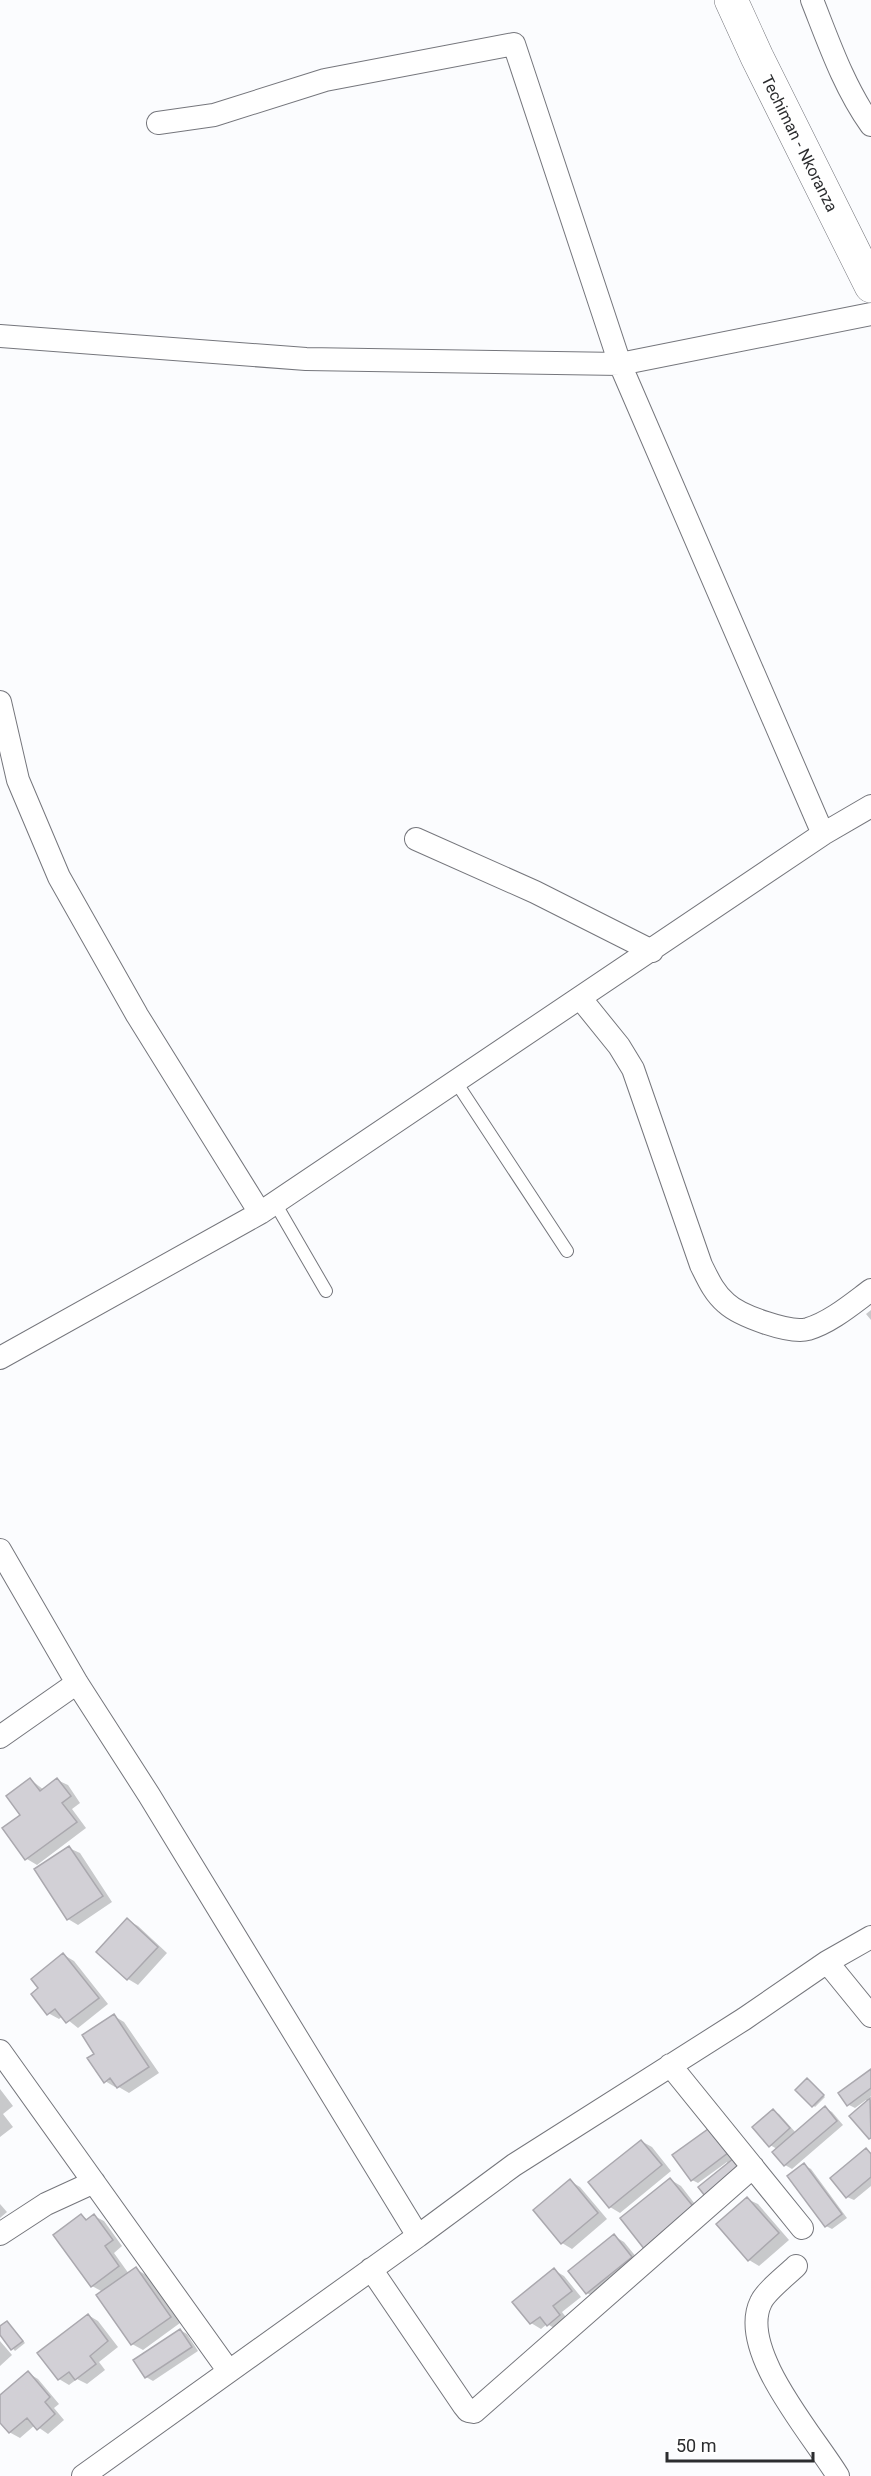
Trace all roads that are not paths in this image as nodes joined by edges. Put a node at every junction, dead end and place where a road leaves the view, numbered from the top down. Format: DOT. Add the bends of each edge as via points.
graph roads {
  1 [pos="731,0"];
  2 [pos="812,0"];
  3 [pos="158,123"];
  4 [pos="871,125"];
  5 [pos="871,286"];
  6 [pos="871,314"];
  7 [pos="0,336"];
  8 [pos="620,364"];
  9 [pos="0,702"];
  10 [pos="871,806"];
  11 [pos="823,834"];
  12 [pos="416,839"];
  13 [pos="652,951"];
  14 [pos="581,999"];
  15 [pos="456,1082"];
  16 [pos="267,1208"];
  17 [pos="567,1251"];
  18 [pos="871,1290"];
  19 [pos="326,1291"];
  20 [pos="0,1358"];
  21 [pos="0,1550"];
  22 [pos="77,1683"];
  23 [pos="0,1737"];
  24 [pos="871,1937"];
  25 [pos="827,1962"];
  26 [pos="871,2016"];
  27 [pos="0,2051"];
  28 [pos="670,2065"];
  29 [pos="753,2167"];
  30 [pos="93,2182"];
  31 [pos="802,2228"];
  32 [pos="0,2234"];
  33 [pos="418,2236"];
  34 [pos="796,2266"];
  35 [pos="371,2269"];
  36 [pos="228,2370"];
  37 [pos="83,2476"];
  38 [pos="838,2476"];
  1 -- 5 [label="main road, Techiman - Nkoranza"];
  2 -- 4 [label="street" via="837,63"];
  3 -- 8 [label="street" via="214,116 325,80 514,44"];
  6 -- 8 [label="street"];
  7 -- 8 [label="street" via="306,359"];
  8 -- 11 [label="street"];
  9 -- 16 [label="street" via="18,780 59,877 137,1015"];
  10 -- 11 [label="street"];
  11 -- 13 [label="street"];
  12 -- 13 [label="street" via="535,892"];
  13 -- 14 [label="street"];
  14 -- 15 [label="street"];
  14 -- 18 [label="street" via="633,1069 701,1265 713,1289 727,1304 773,1326 806,1329 833,1317"];
  15 -- 16 [label="street"];
  15 -- 17 [label="lane"];
  16 -- 19 [label="lane"];
  16 -- 20 [label="street"];
  21 -- 22 [label="street"];
  22 -- 23 [label="street"];
  22 -- 33 [label="street"];
  24 -- 25 [label="street"];
  25 -- 26 [label="street"];
  25 -- 28 [label="street"];
  27 -- 30 [label="street"];
  28 -- 29 [label="street"];
  28 -- 33 [label="street" via="513,2165"];
  29 -- 31 [label="street"];
  29 -- 35 [label="street" via="474,2412 464,2406"];
  30 -- 32 [label="street" via="46,2204"];
  30 -- 36 [label="street"];
  33 -- 35 [label="street"];
  34 -- 38 [label="street" via="761,2300 756,2315 757,2332 772,2379"];
  35 -- 36 [label="street"];
  36 -- 37 [label="street"];
}
